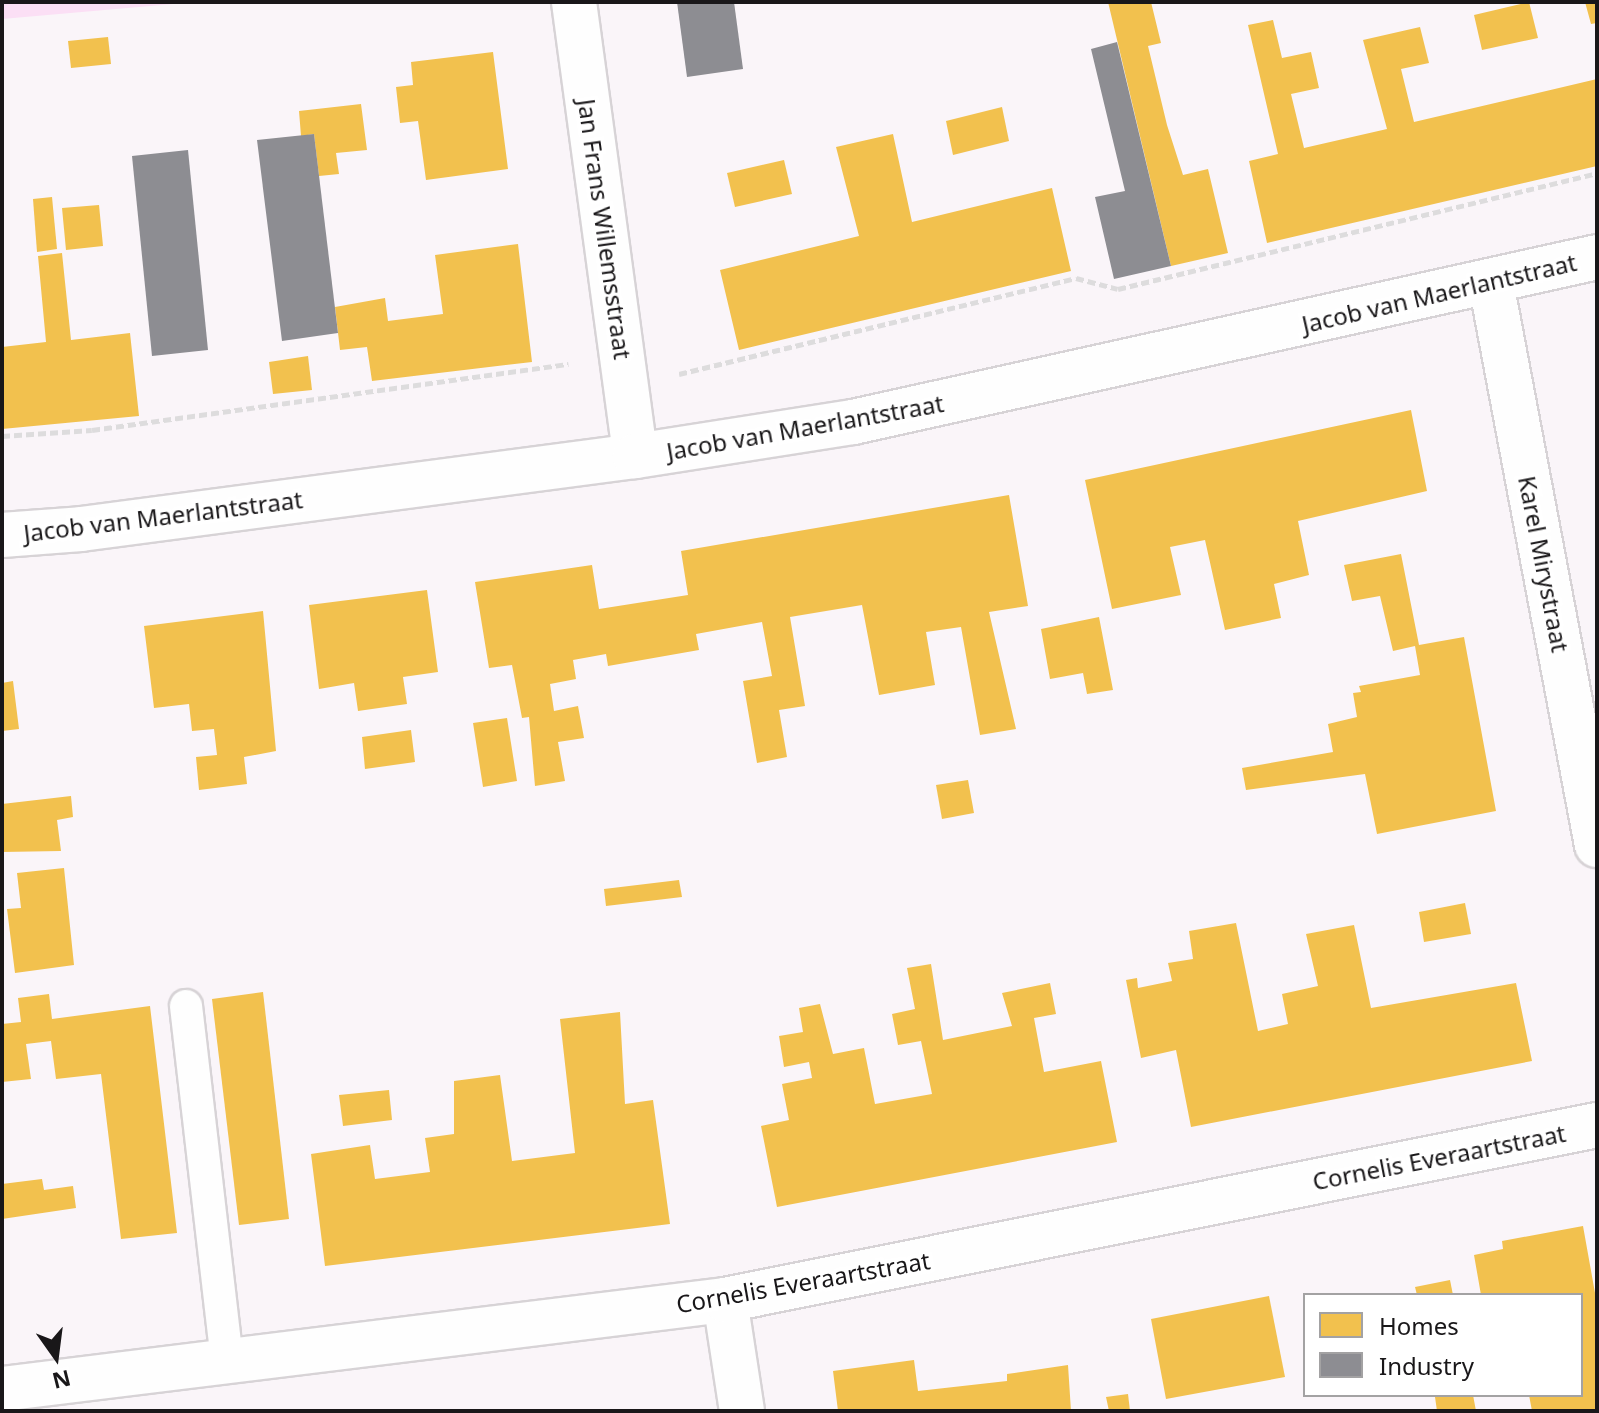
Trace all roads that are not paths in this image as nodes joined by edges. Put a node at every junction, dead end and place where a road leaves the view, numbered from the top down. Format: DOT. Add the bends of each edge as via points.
graph roads {
  1 [pos="574,2"];
  2 [pos="1597,257"];
  3 [pos="1491,283"];
  4 [pos="635,456"];
  5 [pos="2,535"];
  6 [pos="1597,845"];
  7 [pos="186,1006"];
  8 [pos="1597,1125"];
  9 [pos="725,1300"];
  10 [pos="227,1361"];
  11 [pos="2,1389"];
  12 [pos="742,1411"];
  1 -- 4 [label="street, Jan Frans Willemsstraat"];
  2 -- 3 [label="street, Jacob van Maerlantstraat"];
  3 -- 4 [label="street, Jacob van Maerlantstraat" via="853,422"];
  3 -- 6 [label="street, Karel Mirystraat"];
  4 -- 5 [label="street, Jacob van Maerlantstraat"];
  7 -- 10 [label="lane"];
  8 -- 9 [label="street, Cornelis Everaartstraat"];
  9 -- 10 [label="street, Cornelis Everaartstraat"];
  9 -- 12 [label="street"];
  10 -- 11 [label="street, Cornelis Everaartstraat"];
}
